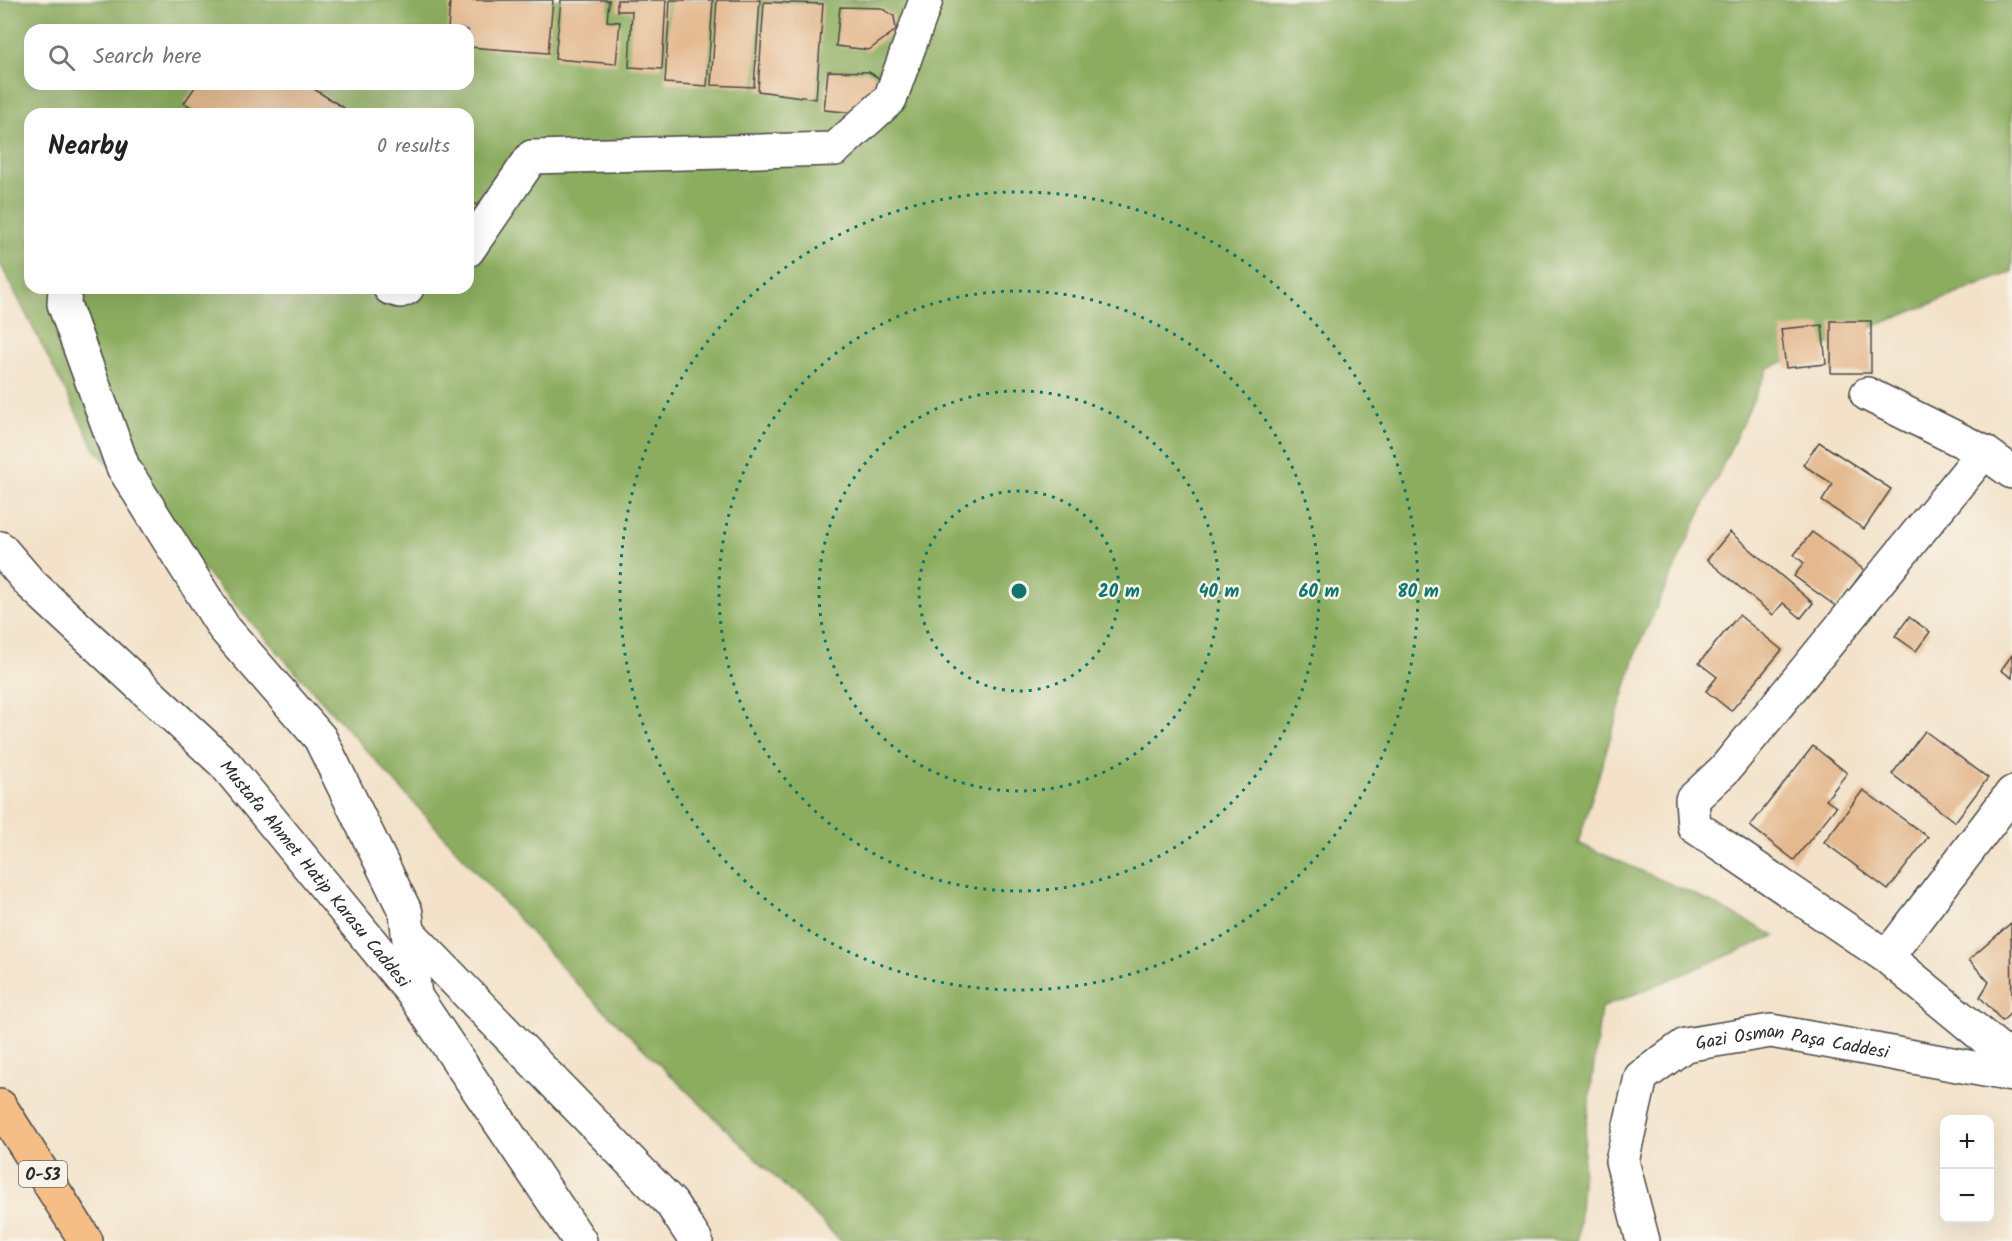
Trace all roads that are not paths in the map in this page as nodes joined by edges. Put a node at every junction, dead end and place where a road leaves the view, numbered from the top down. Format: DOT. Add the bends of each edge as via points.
graph roads {
  1 [pos="926,0"];
  2 [pos="474,241"];
  3 [pos="65,294"];
  4 [pos="1867,394"];
  5 [pos="1984,452"];
  6 [pos="2012,472"];
  7 [pos="0,548"];
  8 [pos="2012,793"];
  9 [pos="408,932"];
  10 [pos="1887,957"];
  11 [pos="415,996"];
  12 [pos="2012,1060"];
  13 [pos="2012,1075"];
  14 [pos="0,1106"];
  15 [pos="86,1241"];
  16 [pos="580,1241"];
  17 [pos="696,1241"];
  18 [pos="1643,1241"];
  1 -- 2 [label="street" via="890,99 835,149 532,157"];
  3 -- 9 [label="street" via="64,304 123,467 224,628 320,738 406,913"];
  4 -- 5 [label="street"];
  5 -- 6 [label="street"];
  5 -- 10 [label="street" via="1725,769 1692,800 1694,826"];
  7 -- 11 [label="street, Mustafa Ahmet Hatip Karasu Caddesi" via="31,584 225,764"];
  8 -- 10 [label="street"];
  9 -- 11 [label="street"];
  9 -- 17 [label="street" via="663,1194"];
  10 -- 12 [label="street"];
  11 -- 16 [label="street, Mustafa Ahmet Hatip Karasu Caddesi"];
  13 -- 18 [label="street, Gazi Osman Paşa Caddesi" via="1771,1031 1684,1045 1641,1077 1622,1161"];
  14 -- 15 [label="highway, O-53"];
}
